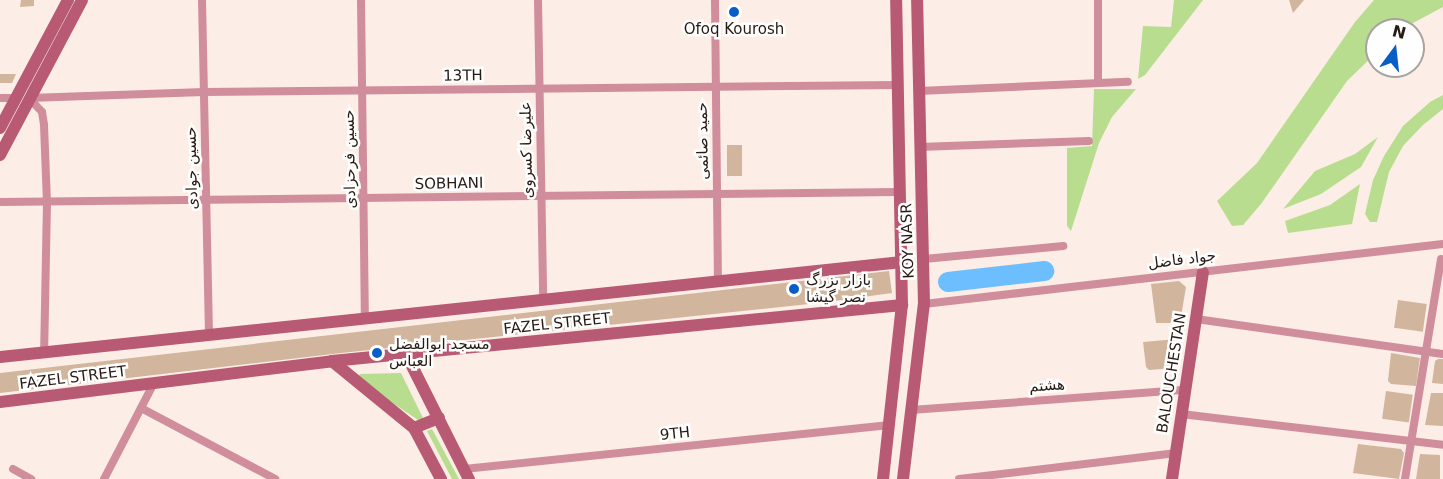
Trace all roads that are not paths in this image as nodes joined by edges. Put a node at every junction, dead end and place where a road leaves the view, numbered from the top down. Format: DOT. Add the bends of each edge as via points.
graph roads {
  1 [pos="68,0"];
  2 [pos="82,0"];
  3 [pos="202,0"];
  4 [pos="361,0"];
  5 [pos="538,0"];
  6 [pos="715,0"];
  7 [pos="897,0"];
  8 [pos="917,0"];
  9 [pos="1098,0"];
  10 [pos="1098,82"];
  11 [pos="1128,82"];
  12 [pos="898,85"];
  13 [pos="716,87"];
  14 [pos="540,88"];
  15 [pos="362,90"];
  16 [pos="918,91"];
  17 [pos="204,92"];
  18 [pos="0,98"];
  19 [pos="15,98"];
  20 [pos="29,98"];
  21 [pos="0,128"];
  22 [pos="1089,141"];
  23 [pos="919,147"];
  24 [pos="0,155"];
  25 [pos="899,192"];
  26 [pos="717,194"];
  27 [pos="541,196"];
  28 [pos="363,198"];
  29 [pos="207,200"];
  30 [pos="0,202"];
  31 [pos="47,202"];
  32 [pos="1443,243"];
  33 [pos="1063,246"];
  34 [pos="924,259"];
  35 [pos="1441,259"];
  36 [pos="902,262"];
  37 [pos="1203,272"];
  38 [pos="718,282"];
  39 [pos="543,300"];
  40 [pos="924,304"];
  41 [pos="902,305"];
  42 [pos="365,319"];
  43 [pos="1196,319"];
  44 [pos="209,335"];
  45 [pos="1426,351"];
  46 [pos="44,352"];
  47 [pos="406,354"];
  48 [pos="1443,354"];
  49 [pos="0,357"];
  50 [pos="332,362"];
  51 [pos="154,383"];
  52 [pos="1185,390"];
  53 [pos="0,402"];
  54 [pos="141,408"];
  55 [pos="910,410"];
  56 [pos="1181,414"];
  57 [pos="439,418"];
  58 [pos="890,425"];
  59 [pos="414,428"];
  60 [pos="1411,441"];
  61 [pos="1443,445"];
  62 [pos="1176,453"];
  63 [pos="13,469"];
  64 [pos="466,474"];
  65 [pos="31,479"];
  66 [pos="104,479"];
  67 [pos="276,479"];
  68 [pos="441,479"];
  69 [pos="883,479"];
  70 [pos="903,479"];
  71 [pos="958,479"];
  72 [pos="1172,479"];
  73 [pos="1405,479"];
  1 -- 19 [label="street"];
  2 -- 20 [label="street"];
  3 -- 17 [label="street, حسین جوادی"];
  4 -- 15 [label="street, حسین فرحزادی"];
  5 -- 14 [label="street, علیرضا کسروی"];
  6 -- 13 [label="street, حمید صائمی"];
  7 -- 12 [label="street, KOY NASR"];
  8 -- 16 [label="street, KOY NASR"];
  9 -- 10 [label="street"];
  10 -- 11 [label="street"];
  10 -- 16 [label="street"];
  12 -- 13 [label="street, 13TH"];
  12 -- 25 [label="street, KOY NASR"];
  13 -- 14 [label="street, 13TH"];
  13 -- 26 [label="street, حمید صائمی"];
  14 -- 15 [label="street, 13TH"];
  14 -- 27 [label="street, علیرضا کسروی"];
  15 -- 17 [label="street, 13TH"];
  15 -- 28 [label="street, حسین فرحزادی"];
  16 -- 23 [label="street, KOY NASR"];
  17 -- 20 [label="street, 13TH"];
  17 -- 29 [label="street, حسین جوادی"];
  18 -- 19 [label="street"];
  19 -- 20 [label="street"];
  19 -- 21 [label="street"];
  20 -- 24 [label="street"];
  20 -- 31 [label="street" via="44,118"];
  22 -- 23 [label="street"];
  23 -- 34 [label="street, KOY NASR"];
  25 -- 26 [label="street, SOBHANI"];
  25 -- 36 [label="street, KOY NASR"];
  26 -- 27 [label="street, SOBHANI"];
  26 -- 38 [label="street, حمید صائمی"];
  27 -- 28 [label="street, SOBHANI"];
  27 -- 39 [label="street, علیرضا کسروی"];
  28 -- 29 [label="street, SOBHANI"];
  28 -- 42 [label="street, حسین فرحزادی"];
  29 -- 31 [label="street, SOBHANI"];
  29 -- 44 [label="street, حسین جوادی"];
  30 -- 31 [label="street, SOBHANI"];
  31 -- 46 [label="street"];
  32 -- 37 [label="street, جواد فاضل"];
  33 -- 34 [label="street"];
  34 -- 40 [label="street, KOY NASR"];
  35 -- 45 [label="street"];
  36 -- 38 [label="street, FAZEL STREET"];
  36 -- 41 [label="street, KOY NASR"];
  37 -- 40 [label="street, جواد فاضل"];
  37 -- 43 [label="street, BALOUCHESTAN"];
  38 -- 39 [label="street, FAZEL STREET"];
  39 -- 42 [label="street, FAZEL STREET"];
  40 -- 55 [label="street, KOY NASR"];
  41 -- 47 [label="street, FAZEL STREET"];
  41 -- 58 [label="street, KOY NASR"];
  42 -- 44 [label="street, FAZEL STREET"];
  43 -- 45 [label="street"];
  43 -- 52 [label="street, BALOUCHESTAN"];
  44 -- 46 [label="street, FAZEL STREET"];
  45 -- 48 [label="street"];
  45 -- 60 [label="street"];
  46 -- 49 [label="street, FAZEL STREET"];
  47 -- 50 [label="street, FAZEL STREET"];
  47 -- 57 [label="street"];
  50 -- 51 [label="street, FAZEL STREET"];
  50 -- 59 [label="street"];
  51 -- 53 [label="street, FAZEL STREET"];
  51 -- 54 [label="street"];
  52 -- 55 [label="street, هشتم"];
  52 -- 56 [label="street, BALOUCHESTAN"];
  54 -- 66 [label="street"];
  54 -- 67 [label="street"];
  55 -- 70 [label="street, KOY NASR"];
  56 -- 60 [label="street"];
  56 -- 62 [label="street, BALOUCHESTAN"];
  57 -- 59 [label="street"];
  57 -- 64 [label="street"];
  58 -- 64 [label="street, 9TH"];
  58 -- 69 [label="street, KOY NASR"];
  59 -- 68 [label="street"];
  60 -- 61 [label="street"];
  60 -- 73 [label="street"];
  62 -- 71 [label="street"];
  62 -- 72 [label="street, BALOUCHESTAN"];
  63 -- 65 [label="street"];
}
